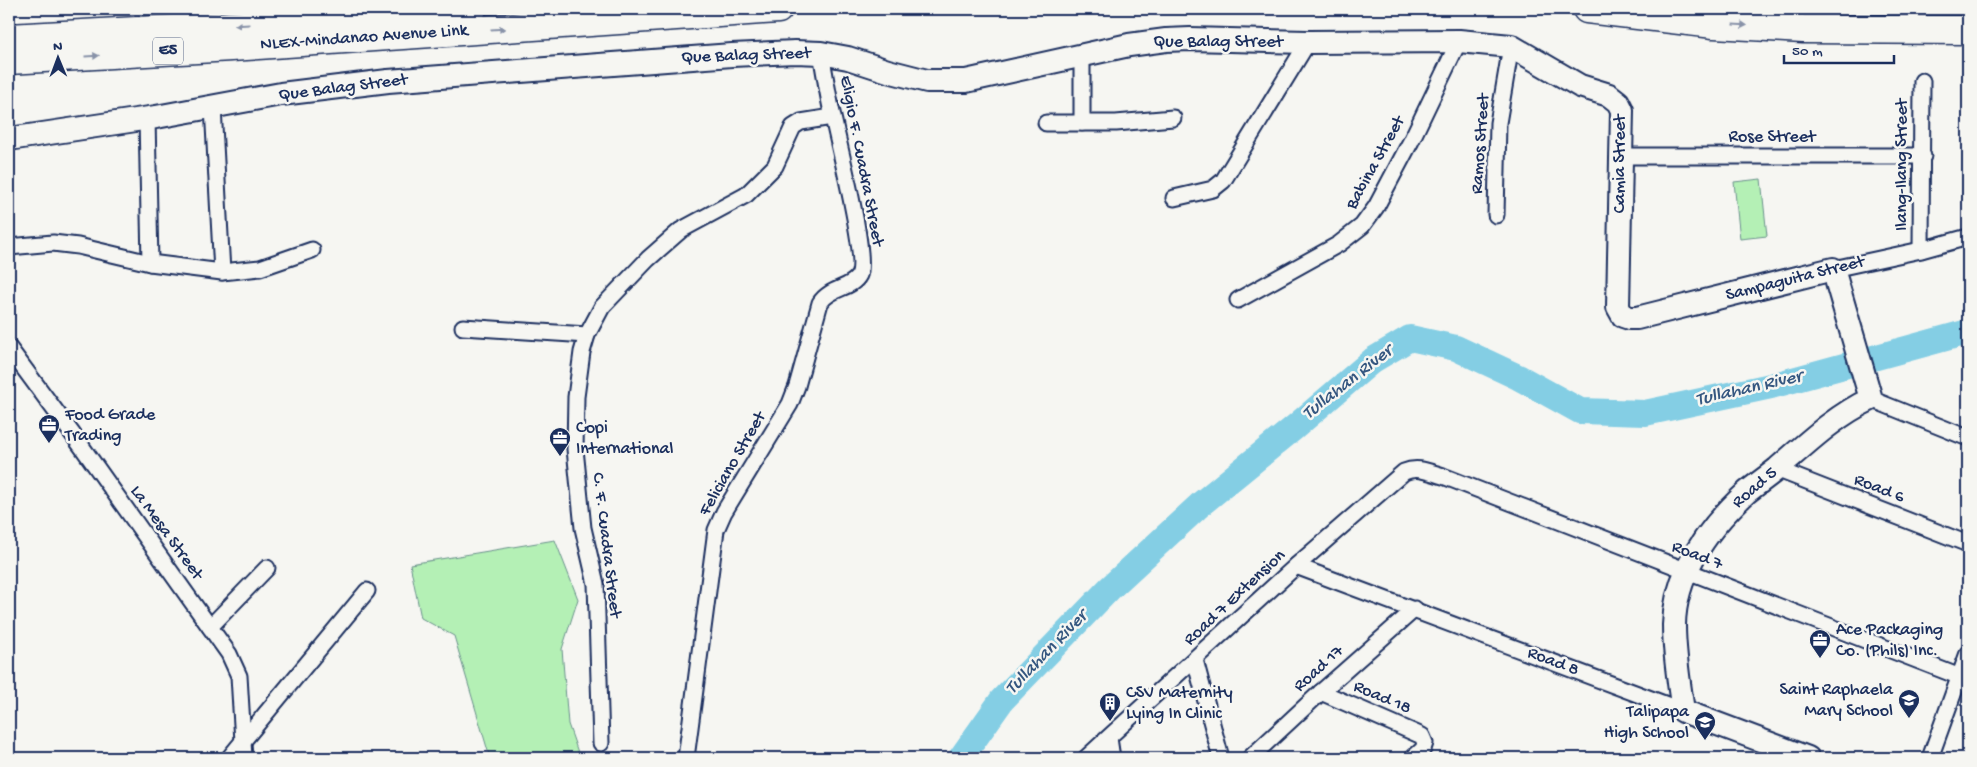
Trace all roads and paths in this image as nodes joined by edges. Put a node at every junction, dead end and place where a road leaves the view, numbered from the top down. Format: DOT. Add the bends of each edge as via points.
graph roads {
  1 [pos="472,9"];
  2 [pos="778,9"];
  3 [pos="1587,9"];
  4 [pos="1806,9"];
  5 [pos="1968,13"];
  6 [pos="1968,30"];
  7 [pos="9,38"];
  8 [pos="1458,41"];
  9 [pos="1308,42"];
  10 [pos="1511,46"];
  11 [pos="821,54"];
  12 [pos="1082,55"];
  13 [pos="9,60"];
  14 [pos="1922,81"];
  15 [pos="213,107"];
  16 [pos="832,117"];
  17 [pos="147,118"];
  18 [pos="1173,118"];
  19 [pos="1046,123"];
  20 [pos="1082,123"];
  21 [pos="9,140"];
  22 [pos="1622,156"];
  23 [pos="1923,156"];
  24 [pos="1174,198"];
  25 [pos="1496,215"];
  26 [pos="1968,237"];
  27 [pos="9,247"];
  28 [pos="312,250"];
  29 [pos="1921,250"];
  30 [pos="150,264"];
  31 [pos="1834,269"];
  32 [pos="222,272"];
  33 [pos="859,275"];
  34 [pos="1238,300"];
  35 [pos="1622,316"];
  36 [pos="463,327"];
  37 [pos="587,335"];
  38 [pos="9,348"];
  39 [pos="1871,399"];
  40 [pos="1968,438"];
  41 [pos="1411,468"];
  42 [pos="1776,469"];
  43 [pos="1968,544"];
  44 [pos="1296,566"];
  45 [pos="267,568"];
  46 [pos="1685,571"];
  47 [pos="367,591"];
  48 [pos="1414,609"];
  49 [pos="210,628"];
  50 [pos="1968,653"];
  51 [pos="1195,660"];
  52 [pos="1964,678"];
  53 [pos="1321,692"];
  54 [pos="1683,711"];
  55 [pos="1108,738"];
  56 [pos="244,741"];
  57 [pos="601,743"];
  58 [pos="229,758"];
  59 [pos="244,758"];
  60 [pos="686,758"];
  61 [pos="1086,758"];
  62 [pos="1112,758"];
  63 [pos="1221,758"];
  64 [pos="1250,758"];
  65 [pos="1413,758"];
  66 [pos="1808,758"];
  67 [pos="1930,758"];
  1 -- 7 [label="highway, NLEX-Mindanao Avenue Link / E5, one-way"];
  13 -- 2 [label="highway, NLEX-Mindanao Avenue Link / E5, one-way"];
  3 -- 6 [label="highway, one-way" via="1714,24"];
  4 -- 5 [label="highway" via="1907,15"];
  8 -- 9 [label="street, Que Balag Street"];
  8 -- 10 [label="street, Que Balag Street"];
  8 -- 34 [label="street, Babina Street" via="1411,141 1376,207 1362,226 1339,244"];
  9 -- 12 [label="street, Que Balag Street" via="1166,40"];
  9 -- 24 [label="street" via="1223,181 1213,189"];
  10 -- 22 [label="street, Camia Street" via="1580,86 1609,95 1618,102 1622,110"];
  10 -- 25 [label="street, Ramos Street" via="1498,123"];
  11 -- 12 [label="street, Que Balag Street" via="848,58 927,81 966,81"];
  11 -- 15 [label="street, Que Balag Street" via="732,55 398,81 281,94"];
  11 -- 16 [label="street, Eligio F. Cuadra Street"];
  12 -- 20 [label="street"];
  14 -- 23 [label="street, Ilang-Ilang Street"];
  15 -- 17 [label="street, Que Balag Street"];
  15 -- 32 [label="street"];
  16 -- 33 [label="street, Eligio F. Cuadra Street" via="856,221 861,265"];
  16 -- 37 [label="street, C. F. Cuadra Street" via="801,122 793,127 775,166 766,176 746,195 681,230 648,259 602,307"];
  17 -- 21 [label="street, Que Balag Street"];
  17 -- 30 [label="street"];
  18 -- 20 [label="street"];
  19 -- 20 [label="street"];
  22 -- 23 [label="street, Rose Street"];
  22 -- 35 [label="street, Camia Street" via="1618,307"];
  23 -- 29 [label="street, Ilang-Ilang Street"];
  26 -- 29 [label="street, Sampaguita Street"];
  27 -- 30 [label="street" via="53,243 78,246"];
  28 -- 32 [label="street" via="260,268"];
  29 -- 31 [label="street, Sampaguita Street"];
  30 -- 32 [label="street"];
  31 -- 35 [label="street, Sampaguita Street" via="1637,318"];
  31 -- 39 [label="street"];
  33 -- 60 [label="street, Feliciano Street" via="850,284 825,295 820,303 790,404 716,530"];
  36 -- 37 [label="street"];
  37 -- 57 [label="street, C. F. Cuadra Street" via="576,397 575,449 583,528 596,584"];
  38 -- 49 [label="street, La Mesa Street"];
  39 -- 40 [label="street"];
  39 -- 42 [label="street, Road 5" via="1826,426"];
  41 -- 44 [label="street, Road 7 Extension"];
  41 -- 46 [label="street, Road 7" via="1443,476"];
  42 -- 43 [label="street, Road 6"];
  42 -- 46 [label="street, Road 5" via="1725,514"];
  44 -- 48 [label="street, Road 8"];
  44 -- 51 [label="street, Road 7 Extension"];
  45 -- 49 [label="street"];
  46 -- 52 [label="street, Road 7"];
  46 -- 54 [label="street, Road 5" via="1674,622"];
  47 -- 56 [label="street"];
  48 -- 53 [label="street, Road 17"];
  48 -- 54 [label="street, Road 8"];
  49 -- 56 [label="street, La Mesa Street" via="229,654 239,676"];
  50 -- 52 [label="street"];
  51 -- 55 [label="street, Road 7 Extension"];
  51 -- 63 [label="street"];
  52 -- 67 [label="street"];
  53 -- 64 [label="street, Road 17"];
  53 -- 65 [label="street, Road 18" via="1422,736 1423,750"];
  54 -- 66 [label="street, Road 8"];
  55 -- 61 [label="street, Road 7 Extension"];
  55 -- 62 [label="street"];
  56 -- 58 [label="street"];
  56 -- 59 [label="street, La Mesa Street"];
}
